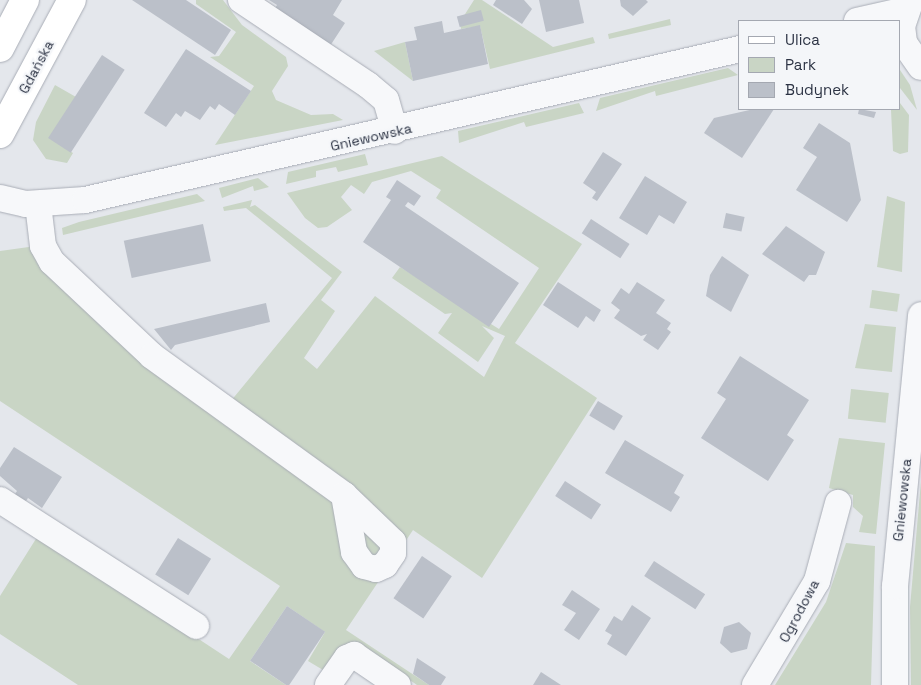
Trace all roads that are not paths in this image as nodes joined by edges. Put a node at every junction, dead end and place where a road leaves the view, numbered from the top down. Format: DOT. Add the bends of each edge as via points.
graph roads {
  1 [pos="25,0"];
  2 [pos="72,0"];
  3 [pos="241,0"];
  4 [pos="908,5"];
  5 [pos="860,20"];
  6 [pos="902,43"];
  7 [pos="0,48"];
  8 [pos="738,49"];
  9 [pos="921,67"];
  10 [pos="395,131"];
  11 [pos="0,134"];
  12 [pos="0,198"];
  13 [pos="38,204"];
  14 [pos="921,315"];
  15 [pos="344,495"];
  16 [pos="0,500"];
  17 [pos="838,503"];
  18 [pos="196,626"];
  19 [pos="328,685"];
  20 [pos="398,685"];
  21 [pos="755,685"];
  22 [pos="895,685"];
  1 -- 7 [label="main road"];
  2 -- 11 [label="main road, Gdańska"];
  3 -- 10 [label="street" via="386,100"];
  4 -- 5 [label="street"];
  4 -- 6 [label="street"];
  6 -- 9 [label="street"];
  8 -- 10 [label="street, Gniewowska"];
  10 -- 13 [label="street, Gniewowska" via="85,200"];
  12 -- 13 [label="street, Gniewowska"];
  13 -- 15 [label="street" via="42,246 52,262 122,331"];
  14 -- 22 [label="street, Gniewowska" via="895,586"];
  16 -- 18 [label="street"];
  17 -- 21 [label="street, Ogrodowa" via="817,581"];
  19 -- 20 [label="street" via="346,658 354,655"];
}
